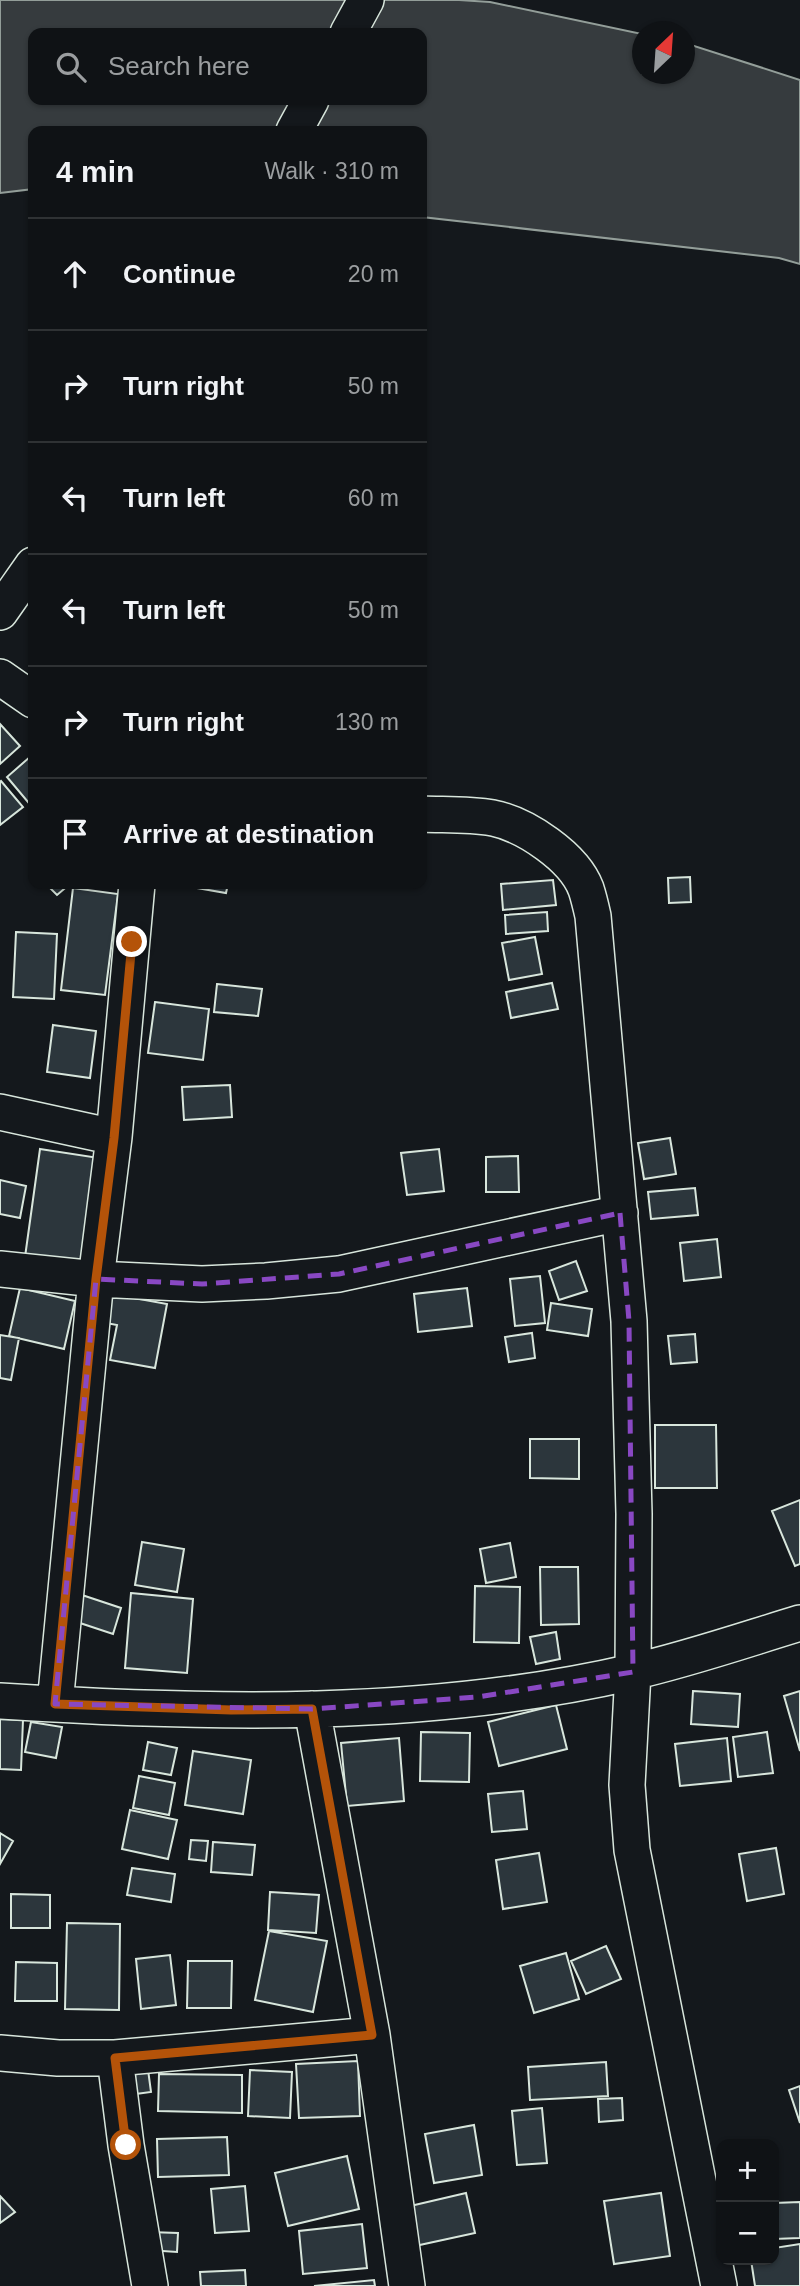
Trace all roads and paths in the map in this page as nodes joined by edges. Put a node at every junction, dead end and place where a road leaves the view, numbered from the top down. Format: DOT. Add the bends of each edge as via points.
graph roads {
  1 [pos="366,0"];
  2 [pos="351,28"];
  3 [pos="309,105"];
  4 [pos="297,126"];
  5 [pos="28,572"];
  6 [pos="0,611"];
  7 [pos="0,677"];
  8 [pos="28,697"];
  9 [pos="427,814"];
  10 [pos="137,889"];
  11 [pos="0,1112"];
  12 [pos="114,1138"];
  13 [pos="620,1213"];
  14 [pos="0,1269"];
  15 [pos="96,1279"];
  16 [pos="800,1623"];
  17 [pos="633,1672"];
  18 [pos="0,1701"];
  19 [pos="55,1704"];
  20 [pos="312,1709"];
  21 [pos="372,2035"];
  22 [pos="0,2053"];
  23 [pos="115,2058"];
  24 [pos="150,2286"];
  25 [pos="407,2286"];
  26 [pos="719,2286"];
  1 -- 2 [label="street"];
  3 -- 4 [label="street"];
  5 -- 6 [label="street"];
  7 -- 8 [label="street"];
  9 -- 13 [label="street" via="496,819 527,832 552,847 586,888 593,916"];
  10 -- 12 [label="street"];
  11 -- 12 [label="street"];
  12 -- 15 [label="street"];
  13 -- 15 [label="street" via="339,1274 201,1284"];
  13 -- 17 [label="street" via="631,1374"];
  14 -- 15 [label="street"];
  15 -- 19 [label="street"];
  16 -- 17 [label="street"];
  17 -- 20 [label="street" via="478,1697"];
  17 -- 26 [label="street" via="627,1785 632,1850"];
  18 -- 19 [label="street"];
  19 -- 20 [label="street"];
  20 -- 21 [label="street"];
  21 -- 23 [label="street"];
  21 -- 25 [label="street"];
  22 -- 23 [label="street"];
  23 -- 24 [label="street"];
}
